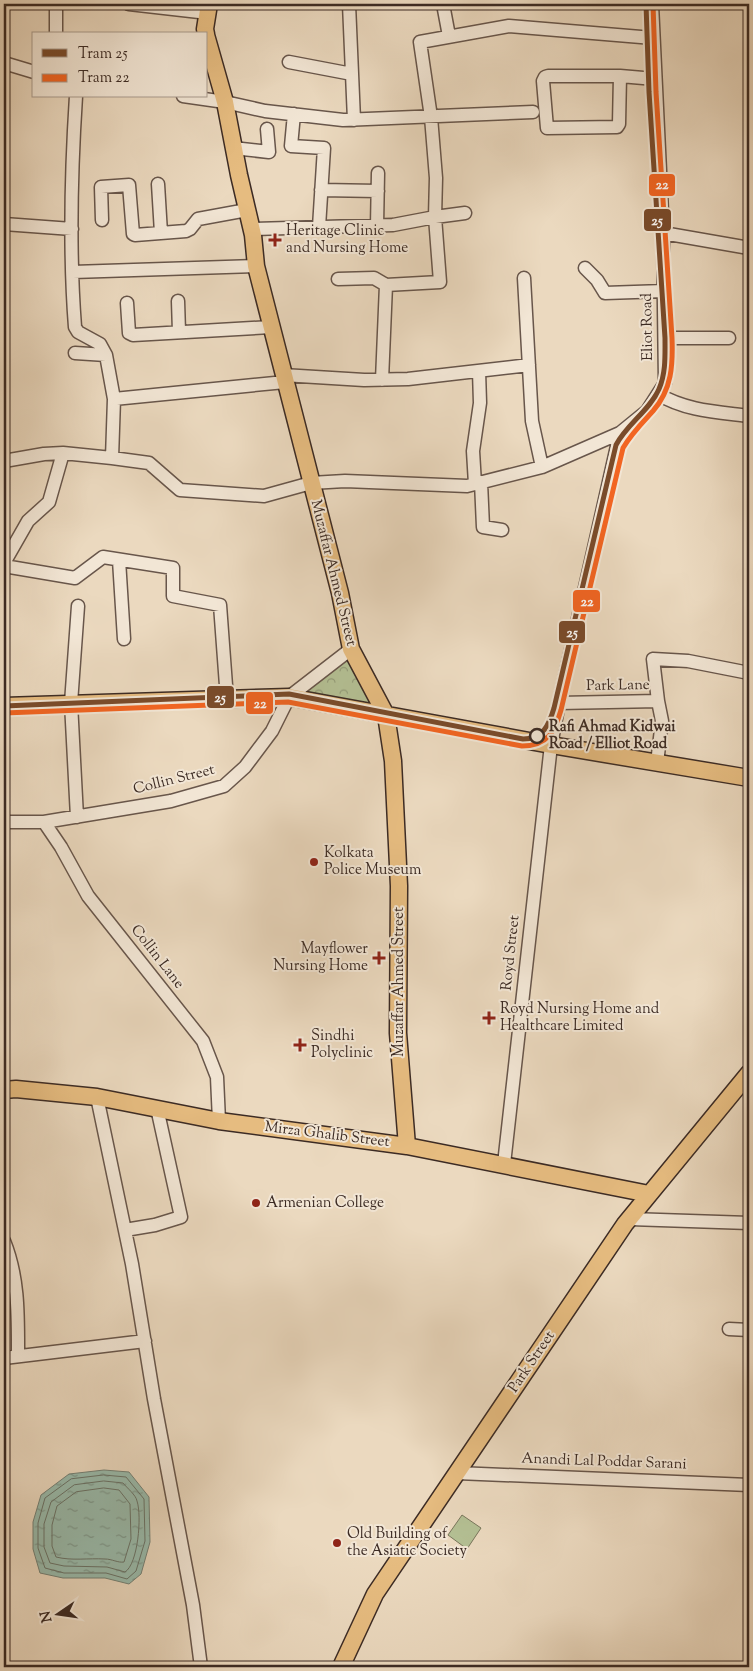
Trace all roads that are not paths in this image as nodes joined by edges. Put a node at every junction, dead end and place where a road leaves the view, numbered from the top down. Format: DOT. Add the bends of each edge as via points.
graph roads {
  1 [pos="56,4"];
  2 [pos="129,4"];
  3 [pos="349,4"];
  4 [pos="444,4"];
  5 [pos="652,4"];
  6 [pos="209,8"];
  7 [pos="56,32"];
  8 [pos="206,32"];
  9 [pos="448,36"];
  10 [pos="652,38"];
  11 [pos="208,41"];
  12 [pos="289,62"];
  13 [pos="4,63"];
  14 [pos="32,71"];
  15 [pos="352,74"];
  16 [pos="620,76"];
  17 [pos="655,79"];
  18 [pos="76,98"];
  19 [pos="197,98"];
  20 [pos="225,102"];
  21 [pos="533,112"];
  22 [pos="294,114"];
  23 [pos="431,117"];
  24 [pos="354,120"];
  25 [pos="268,129"];
  26 [pos="234,148"];
  27 [pos="378,173"];
  28 [pos="158,184"];
  29 [pos="321,190"];
  30 [pos="378,190"];
  31 [pos="247,210"];
  32 [pos="465,213"];
  33 [pos="435,217"];
  34 [pos="102,220"];
  35 [pos="4,224"];
  36 [pos="377,226"];
  37 [pos="319,227"];
  38 [pos="72,229"];
  39 [pos="252,229"];
  40 [pos="161,233"];
  41 [pos="663,233"];
  42 [pos="749,248"];
  43 [pos="256,266"];
  44 [pos="585,268"];
  45 [pos="73,272"];
  46 [pos="524,278"];
  47 [pos="338,279"];
  48 [pos="386,285"];
  49 [pos="664,291"];
  50 [pos="178,301"];
  51 [pos="127,303"];
  52 [pos="271,327"];
  53 [pos="179,332"];
  54 [pos="665,338"];
  55 [pos="730,338"];
  56 [pos="75,353"];
  57 [pos="106,355"];
  58 [pos="529,365"];
  59 [pos="479,371"];
  60 [pos="284,378"];
  61 [pos="382,380"];
  62 [pos="658,394"];
  63 [pos="114,399"];
  64 [pos="749,416"];
  65 [pos="620,433"];
  66 [pos="63,453"];
  67 [pos="112,458"];
  68 [pos="4,461"];
  69 [pos="542,467"];
  70 [pos="311,483"];
  71 [pos="478,483"];
  72 [pos="502,530"];
  73 [pos="119,560"];
  74 [pos="4,564"];
  75 [pos="78,606"];
  76 [pos="124,638"];
  77 [pos="351,649"];
  78 [pos="749,673"];
  79 [pos="289,697"];
  80 [pos="227,699"];
  81 [pos="658,701"];
  82 [pos="71,703"];
  83 [pos="559,703"];
  84 [pos="4,706"];
  85 [pos="386,715"];
  86 [pos="551,745"];
  87 [pos="657,763"];
  88 [pos="749,778"];
  89 [pos="77,817"];
  90 [pos="4,822"];
  91 [pos="44,822"];
  92 [pos="749,1074"];
  93 [pos="4,1090"];
  94 [pos="97,1097"];
  95 [pos="157,1108"];
  96 [pos="219,1121"];
  97 [pos="407,1146"];
  98 [pos="504,1164"];
  99 [pos="649,1194"];
  100 [pos="630,1219"];
  101 [pos="749,1223"];
  102 [pos="125,1230"];
  103 [pos="4,1241"];
  104 [pos="729,1330"];
  105 [pos="749,1330"];
  106 [pos="145,1341"];
  107 [pos="18,1356"];
  108 [pos="4,1358"];
  109 [pos="457,1473"];
  110 [pos="749,1484"];
  111 [pos="201,1667"];
  112 [pos="341,1667"];
  1 -- 7 [label="street"];
  2 -- 6 [label="street"];
  3 -- 15 [label="street"];
  4 -- 9 [label="street"];
  5 -- 10 [label="street, Eliot Road"];
  6 -- 8 [label="main road, Muzaffar Ahmed Street"];
  9 -- 10 [label="street" via="509,26"];
  9 -- 23 [label="street" via="420,42"];
  10 -- 17 [label="street, Eliot Road"];
  11 -- 20 [label="main road, Muzaffar Ahmed Street"];
  12 -- 15 [label="street"];
  13 -- 14 [label="street"];
  15 -- 24 [label="street"];
  16 -- 16 [label="street" via="617,127 547,128 545,77"];
  16 -- 17 [label="street"];
  17 -- 41 [label="street, Eliot Road"];
  18 -- 38 [label="street"];
  19 -- 20 [label="street"];
  20 -- 22 [label="street"];
  20 -- 26 [label="main road, Muzaffar Ahmed Street"];
  21 -- 23 [label="street"];
  22 -- 24 [label="street"];
  22 -- 29 [label="street" via="291,146 324,148"];
  23 -- 24 [label="street"];
  23 -- 33 [label="street" via="436,178"];
  25 -- 26 [label="street" via="269,152"];
  26 -- 31 [label="main road, Muzaffar Ahmed Street"];
  27 -- 30 [label="street"];
  28 -- 40 [label="street"];
  29 -- 30 [label="street"];
  29 -- 37 [label="street"];
  30 -- 36 [label="street"];
  31 -- 39 [label="main road, Muzaffar Ahmed Street"];
  31 -- 40 [label="street" via="198,219 188,230"];
  32 -- 33 [label="street"];
  33 -- 36 [label="street"];
  33 -- 48 [label="street" via="440,282"];
  34 -- 40 [label="street" via="101,187 129,185 133,234"];
  35 -- 38 [label="street"];
  36 -- 37 [label="street"];
  37 -- 39 [label="street"];
  38 -- 45 [label="street"];
  39 -- 43 [label="main road, Muzaffar Ahmed Street"];
  41 -- 42 [label="street"];
  41 -- 49 [label="street, Eliot Road"];
  43 -- 45 [label="street"];
  43 -- 52 [label="main road, Muzaffar Ahmed Street"];
  44 -- 49 [label="street" via="606,293"];
  45 -- 57 [label="street" via="75,327 100,344"];
  46 -- 58 [label="street"];
  47 -- 48 [label="street" via="374,278"];
  48 -- 61 [label="street"];
  49 -- 54 [label="street, Eliot Road"];
  50 -- 53 [label="street"];
  51 -- 53 [label="street" via="129,333"];
  52 -- 53 [label="street"];
  52 -- 60 [label="main road, Muzaffar Ahmed Street"];
  54 -- 55 [label="street"];
  54 -- 62 [label="street, Eliot Road" via="666,383"];
  56 -- 57 [label="street"];
  57 -- 63 [label="street"];
  58 -- 59 [label="street"];
  58 -- 69 [label="street" via="532,421"];
  59 -- 61 [label="street"];
  59 -- 71 [label="street" via="480,403 473,452"];
  60 -- 61 [label="street"];
  60 -- 63 [label="street"];
  60 -- 70 [label="main road, Muzaffar Ahmed Street"];
  62 -- 64 [label="street" via="672,402 706,411"];
  62 -- 65 [label="street, Eliot Road" via="647,411"];
  63 -- 67 [label="street"];
  65 -- 69 [label="street, Eliot Road"];
  65 -- 83 [label="street"];
  66 -- 67 [label="street, Eliot Road"];
  66 -- 68 [label="street, Eliot Road"];
  66 -- 74 [label="street" via="49,502 28,521"];
  67 -- 70 [label="street, Eliot Road" via="149,463 180,490 264,496"];
  69 -- 71 [label="street, Eliot Road"];
  70 -- 71 [label="street, Eliot Road" via="467,486"];
  70 -- 77 [label="main road, Muzaffar Ahmed Street"];
  71 -- 72 [label="street" via="483,527"];
  73 -- 74 [label="street" via="103,557 75,578"];
  73 -- 76 [label="street"];
  73 -- 80 [label="street" via="174,568 173,596 220,605"];
  75 -- 82 [label="street"];
  77 -- 79 [label="street, Collin Street"];
  77 -- 85 [label="main road, Muzaffar Ahmed Street"];
  78 -- 81 [label="street, Park Lane" via="688,660 653,659"];
  79 -- 80 [label="main road"];
  79 -- 85 [label="main road"];
  79 -- 89 [label="street, Collin Street" via="272,731 245,767 224,786 171,801"];
  80 -- 82 [label="main road"];
  81 -- 83 [label="street, Park Lane"];
  81 -- 87 [label="street" via="662,721"];
  82 -- 84 [label="main road"];
  82 -- 89 [label="street"];
  83 -- 86 [label="street"];
  85 -- 86 [label="main road"];
  85 -- 97 [label="main road, Muzaffar Ahmed Street" via="393,761 399,886 398,1032"];
  86 -- 87 [label="main road"];
  86 -- 98 [label="street, Royd Street"];
  87 -- 88 [label="main road"];
  89 -- 91 [label="street, Collin Street"];
  90 -- 91 [label="street, Collin Street"];
  91 -- 96 [label="street, Collin Lane" via="88,896 203,1041 217,1077"];
  92 -- 99 [label="main road, Park Street"];
  93 -- 94 [label="main road, Mirza Ghalib Street"];
  94 -- 95 [label="main road, Mirza Ghalib Street"];
  94 -- 102 [label="street"];
  95 -- 96 [label="main road, Mirza Ghalib Street"];
  95 -- 102 [label="street" via="181,1217"];
  96 -- 97 [label="main road, Mirza Ghalib Street"];
  97 -- 98 [label="main road, Mirza Ghalib Street"];
  98 -- 99 [label="main road, Mirza Ghalib Street"];
  99 -- 100 [label="main road, Park Street"];
  100 -- 101 [label="street"];
  100 -- 109 [label="main road, Park Street"];
  102 -- 106 [label="street"];
  103 -- 107 [label="street" via="17,1292"];
  104 -- 105 [label="street"];
  106 -- 107 [label="street"];
  106 -- 111 [label="street" via="194,1605"];
  107 -- 108 [label="street"];
  109 -- 110 [label="street, Anandi Lal Poddar Sarani"];
  109 -- 112 [label="main road, Park Street" via="375,1594"];
}
